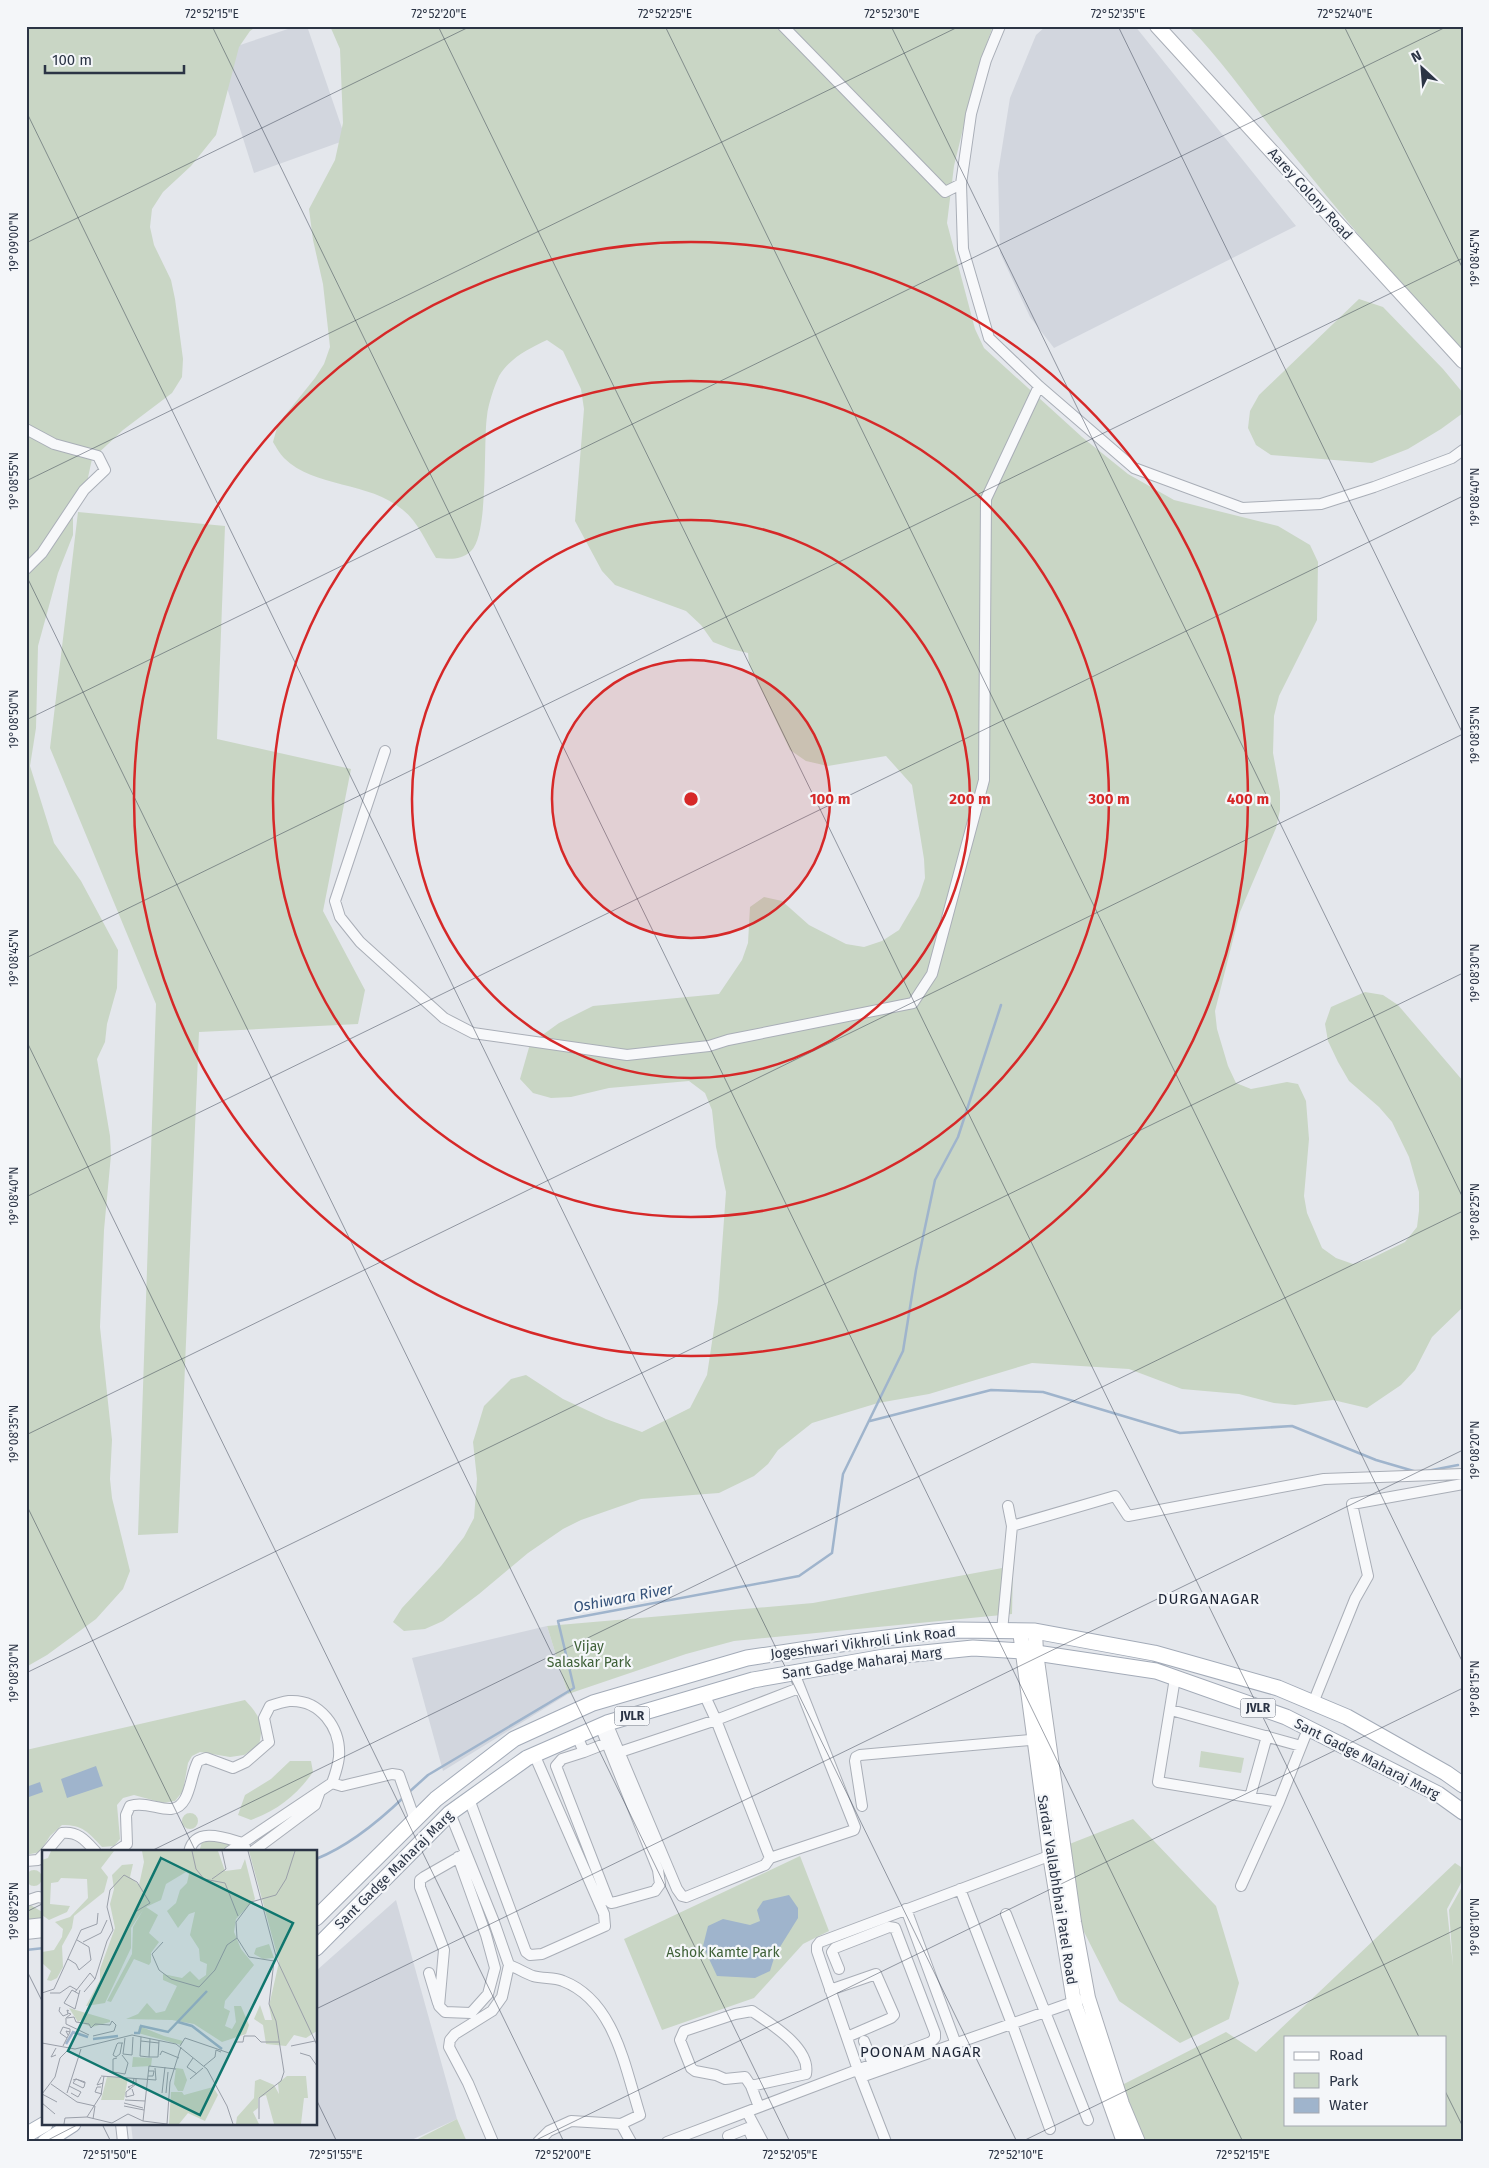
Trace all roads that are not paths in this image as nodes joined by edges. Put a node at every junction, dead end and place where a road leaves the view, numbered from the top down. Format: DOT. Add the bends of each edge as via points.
graph roads {
  1 [pos="783,26"];
  2 [pos="1000,26"];
  3 [pos="1157,26"];
  4 [pos="961,184"];
  5 [pos="1463,362"];
  6 [pos="1039,386"];
  7 [pos="26,429"];
  8 [pos="1463,450"];
  9 [pos="26,569"];
  10 [pos="385,751"];
  11 [pos="1463,1474"];
  12 [pos="1463,1484"];
  13 [pos="1008,1506"];
  14 [pos="1012,1526"];
  15 [pos="1002,1631"];
  16 [pos="1028,1631"];
  17 [pos="1029,1652"];
  18 [pos="794,1673"];
  19 [pos="1175,1678"];
  20 [pos="800,1688"];
  21 [pos="704,1694"];
  22 [pos="1313,1703"];
  23 [pos="1171,1710"];
  24 [pos="716,1720"];
  25 [pos="604,1724"];
  26 [pos="1308,1729"];
  27 [pos="328,1732"];
  28 [pos="576,1736"];
  29 [pos="1267,1736"];
  30 [pos="1042,1739"];
  31 [pos="338,1742"];
  32 [pos="606,1742"];
  33 [pos="1301,1746"];
  34 [pos="584,1752"];
  35 [pos="620,1752"];
  36 [pos="534,1754"];
  37 [pos="332,1783"];
  38 [pos="1463,1785"];
  39 [pos="1250,1797"];
  40 [pos="469,1799"];
  41 [pos="1279,1802"];
  42 [pos="862,1806"];
  43 [pos="1463,1812"];
  44 [pos="450,1813"];
  45 [pos="415,1820"];
  46 [pos="248,1849"];
  47 [pos="48,1850"];
  48 [pos="94,1850"];
  49 [pos="118,1850"];
  50 [pos="190,1850"];
  51 [pos="1064,1852"];
  52 [pos="1050,1854"];
  53 [pos="462,1855"];
  54 [pos="42,1856"];
  55 [pos="770,1858"];
  56 [pos="26,1861"];
  57 [pos="1241,1886"];
  58 [pos="960,1889"];
  59 [pos="42,1898"];
  60 [pos="26,1901"];
  61 [pos="906,1910"];
  62 [pos="1006,1914"];
  63 [pos="318,1916"];
  64 [pos="42,1923"];
  65 [pos="26,1925"];
  66 [pos="42,1932"];
  67 [pos="26,1934"];
  68 [pos="318,1946"];
  69 [pos="509,1965"];
  70 [pos="839,1969"];
  71 [pos="429,1974"];
  72 [pos="830,1990"];
  73 [pos="1081,2000"];
  74 [pos="439,2006"];
  75 [pos="1044,2012"];
  76 [pos="1012,2024"];
  77 [pos="847,2037"];
  78 [pos="864,2041"];
  79 [pos="956,2044"];
  80 [pos="873,2064"];
  81 [pos="859,2073"];
  82 [pos="751,2086"];
  83 [pos="759,2107"];
  84 [pos="747,2112"];
  85 [pos="1088,2120"];
  86 [pos="722,2121"];
  87 [pos="621,2124"];
  88 [pos="42,2126"];
  89 [pos="70,2126"];
  90 [pos="121,2126"];
  91 [pos="1050,2129"];
  92 [pos="26,2135"];
  93 [pos="729,2139"];
  94 [pos="45,2142"];
  95 [pos="124,2142"];
  96 [pos="492,2142"];
  97 [pos="538,2142"];
  98 [pos="631,2142"];
  99 [pos="667,2142"];
  100 [pos="754,2142"];
  101 [pos="763,2142"];
  102 [pos="886,2142"];
  103 [pos="1124,2142"];
  104 [pos="1138,2142"];
  1 -- 4 [label="street" via="945,192"];
  2 -- 4 [label="street" via="986,60 971,114"];
  3 -- 5 [label="main road, Aarey Colony Road"];
  4 -- 6 [label="street" via="963,249 989,338"];
  6 -- 8 [label="street" via="1134,468 1242,508 1321,504 1444,461"];
  6 -- 10 [label="street" via="986,499 984,780 932,974 913,1003 709,1046 627,1055 473,1033 444,1018 360,942 340,917 335,901"];
  7 -- 9 [label="street" via="54,444 98,456 105,470 84,490 42,553"];
  11 -- 14 [label="street" via="1324,1479 1128,1516 1115,1496"];
  12 -- 22 [label="street" via="1352,1504 1368,1576 1355,1599"];
  13 -- 14 [label="street"];
  14 -- 15 [label="street"];
  15 -- 16 [label="main road, Jogeshwari Vikhroli Link Road / JVLR"];
  15 -- 45 [label="main road, Jogeshwari Vikhroli Link Road / JVLR" via="934,1632 746,1658 593,1703 514,1739 436,1799"];
  16 -- 17 [label="main road, Sardar Vallabhbhai Patel Road"];
  16 -- 22 [label="main road, Jogeshwari Vikhroli Link Road / JVLR" via="1154,1653 1278,1688"];
  17 -- 18 [label="main road, Sant Gadge Maharaj Marg / JVLR" via="973,1648 884,1657"];
  17 -- 19 [label="main road, Sant Gadge Maharaj Marg / JVLR" via="1156,1671"];
  17 -- 30 [label="main road, Sardar Vallabhbhai Patel Road"];
  18 -- 20 [label="street"];
  18 -- 21 [label="main road, Sant Gadge Maharaj Marg / JVLR"];
  19 -- 23 [label="street"];
  19 -- 26 [label="main road, Sant Gadge Maharaj Marg / JVLR" via="1286,1717"];
  20 -- 24 [label="street"];
  20 -- 55 [label="street" via="855,1827"];
  21 -- 24 [label="street"];
  21 -- 25 [label="main road, Sant Gadge Maharaj Marg / JVLR"];
  22 -- 38 [label="main road, Jogeshwari Vikhroli Link Road / JVLR" via="1347,1717"];
  23 -- 29 [label="street"];
  23 -- 39 [label="street" via="1158,1782"];
  24 -- 35 [label="street"];
  24 -- 55 [label="street"];
  25 -- 28 [label="main road, Sant Gadge Maharaj Marg / JVLR"];
  25 -- 32 [label="street"];
  25 -- 35 [label="street"];
  26 -- 33 [label="street"];
  26 -- 43 [label="main road, Sant Gadge Maharaj Marg / JVLR" via="1438,1794"];
  27 -- 31 [label="street"];
  28 -- 34 [label="street"];
  28 -- 36 [label="main road, Sant Gadge Maharaj Marg / JVLR"];
  29 -- 33 [label="street"];
  29 -- 39 [label="street"];
  30 -- 42 [label="street" via="860,1754 855,1761"];
  30 -- 51 [label="main road, Sardar Vallabhbhai Patel Road"];
  30 -- 52 [label="main road, Sardar Vallabhbhai Patel Road"];
  31 -- 37 [label="street" via="339,1756"];
  31 -- 49 [label="street" via="337,1733 326,1715 308,1705 290,1701 270,1706 264,1718 269,1742 246,1762 233,1768 206,1758 198,1761 185,1798 172,1810 140,1802 130,1806 126,1815 126,1844"];
  32 -- 34 [label="street"];
  32 -- 34 [label="street" via="658,1870 660,1884 655,1891 611,1903 608,1900 556,1766 562,1759"];
  33 -- 41 [label="street"];
  35 -- 55 [label="street" via="682,1896 765,1866"];
  36 -- 40 [label="main road, Sant Gadge Maharaj Marg / JVLR"];
  36 -- 40 [label="street" via="604,1914 605,1926 542,1954 526,1952"];
  37 -- 45 [label="street" via="342,1786 395,1773 400,1776"];
  37 -- 46 [label="street"];
  39 -- 41 [label="street"];
  40 -- 44 [label="main road, Sant Gadge Maharaj Marg / JVLR"];
  41 -- 57 [label="street"];
  44 -- 53 [label="street"];
  44 -- 68 [label="main road, Sant Gadge Maharaj Marg / JVLR"];
  45 -- 63 [label="main road, Jogeshwari Vikhroli Link Road / JVLR"];
  46 -- 50 [label="street" via="211,1835 192,1844"];
  47 -- 48 [label="street" via="62,1833 72,1832"];
  51 -- 52 [label="street"];
  51 -- 73 [label="main road, Sardar Vallabhbhai Patel Road"];
  52 -- 58 [label="street"];
  52 -- 73 [label="main road, Sardar Vallabhbhai Patel Road"];
  53 -- 69 [label="street"];
  53 -- 74 [label="street" via="424,1877 420,1883 444,1950"];
  53 -- 74 [label="street" via="495,1968 488,1994 475,2011 445,2012"];
  54 -- 56 [label="street" via="38,1860"];
  58 -- 61 [label="street"];
  58 -- 76 [label="street"];
  59 -- 60 [label="street"];
  61 -- 72 [label="street" via="818,1944"];
  61 -- 79 [label="street"];
  62 -- 75 [label="street"];
  64 -- 65 [label="street"];
  66 -- 67 [label="street"];
  69 -- 87 [label="street" via="534,1976 562,1980 589,1996 604,2015 640,2115"];
  69 -- 96 [label="street" via="502,1997 492,2011 455,2034 449,2047"];
  70 -- 80 [label="street" via="832,1952 835,1948 889,1927 896,1929 935,2036 930,2042"];
  71 -- 74 [label="street"];
  72 -- 77 [label="street"];
  72 -- 77 [label="street" via="876,1974 894,2015"];
  73 -- 75 [label="street"];
  73 -- 103 [label="main road, Sardar Vallabhbhai Patel Road"];
  73 -- 104 [label="main road, Sardar Vallabhbhai Patel Road"];
  75 -- 76 [label="street"];
  75 -- 85 [label="street"];
  76 -- 79 [label="street"];
  76 -- 91 [label="street"];
  77 -- 81 [label="street"];
  78 -- 80 [label="street"];
  79 -- 81 [label="street"];
  80 -- 81 [label="street"];
  81 -- 83 [label="street"];
  81 -- 102 [label="street"];
  82 -- 82 [label="street" via="746,2077 725,2079 691,2068 680,2040 684,2031 752,2011 774,2026 796,2046 808,2066 806,2074"];
  82 -- 83 [label="street"];
  83 -- 84 [label="street"];
  84 -- 86 [label="street"];
  84 -- 101 [label="street"];
  86 -- 93 [label="street"];
  86 -- 99 [label="street"];
  87 -- 97 [label="street" via="571,2121 549,2131"];
  87 -- 98 [label="street"];
  88 -- 92 [label="main road"];
  89 -- 94 [label="main road"];
  90 -- 95 [label="street"];
  93 -- 100 [label="street" via="748,2128"];
}
